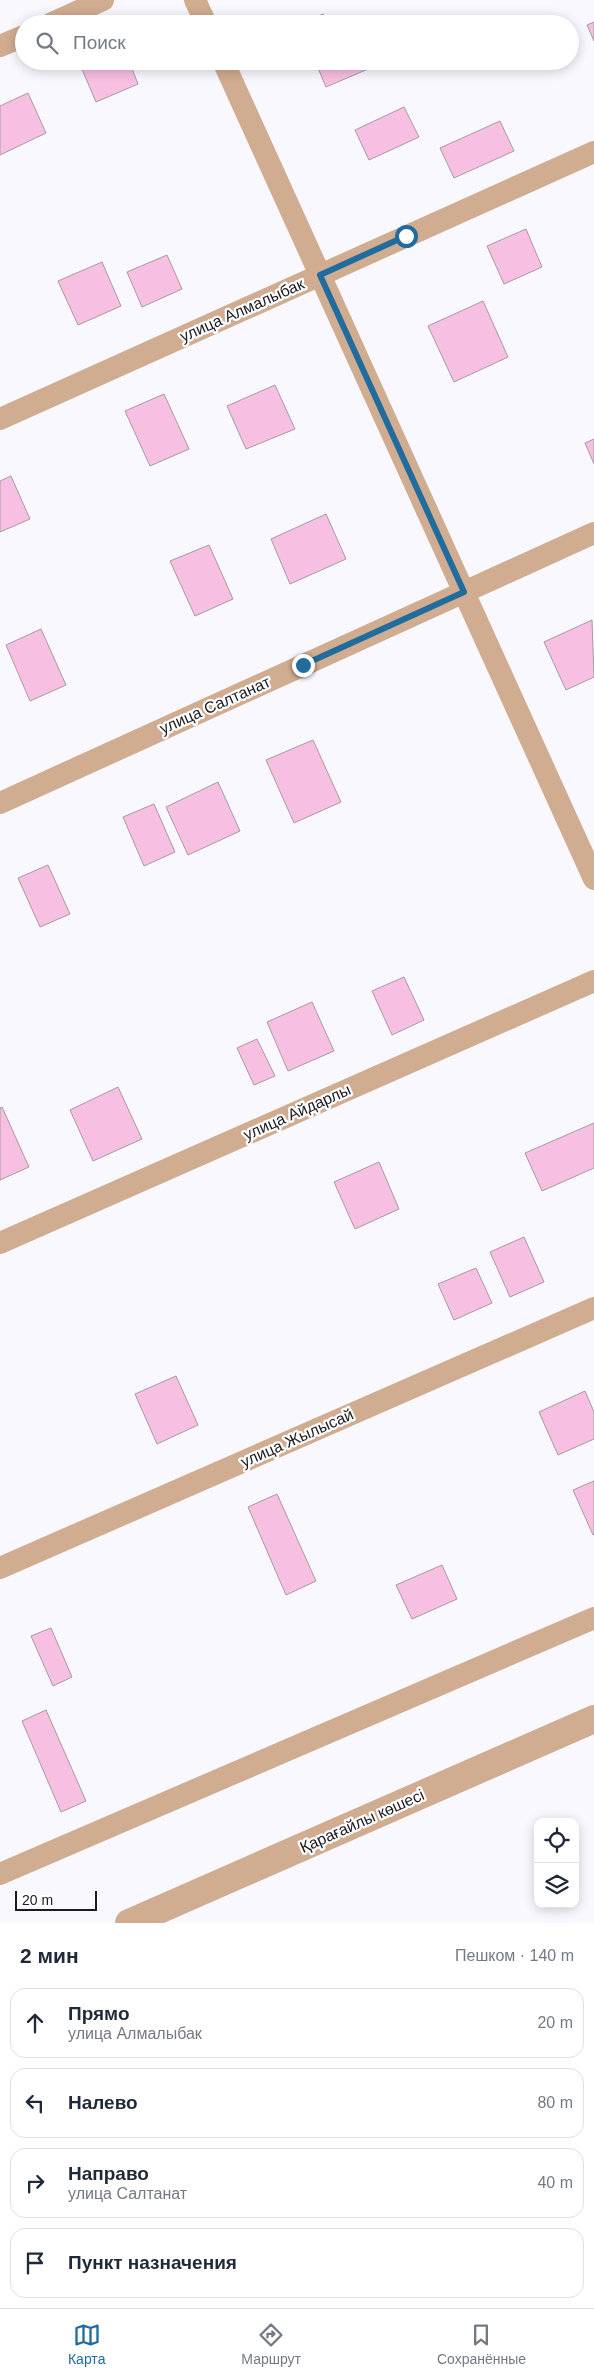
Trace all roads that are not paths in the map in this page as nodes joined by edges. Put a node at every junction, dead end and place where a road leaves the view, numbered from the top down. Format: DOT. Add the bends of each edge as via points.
graph roads {
  1 [pos="102,0"];
  2 [pos="195,0"];
  3 [pos="70,15"];
  4 [pos="202,15"];
  5 [pos="15,40"];
  6 [pos="0,46"];
  7 [pos="227,70"];
  8 [pos="594,152"];
  9 [pos="320,275"];
  10 [pos="0,419"];
  11 [pos="594,533"];
  12 [pos="464,592"];
  13 [pos="0,802"];
  14 [pos="594,879"];
  15 [pos="594,981"];
  16 [pos="0,1243"];
  17 [pos="594,1308"];
  18 [pos="0,1568"];
  19 [pos="594,1618"];
  20 [pos="594,1719"];
  21 [pos="0,1874"];
  22 [pos="129,1923"];
  1 -- 3 [label="street"];
  2 -- 4 [label="street"];
  5 -- 6 [label="street"];
  7 -- 9 [label="street"];
  8 -- 9 [label="street, улица Алмалыбак"];
  9 -- 10 [label="street, улица Алмалыбак"];
  9 -- 12 [label="street"];
  11 -- 12 [label="street, улица Салтанат"];
  12 -- 13 [label="street, улица Салтанат"];
  12 -- 14 [label="street"];
  15 -- 16 [label="street, улица Айдарлы"];
  17 -- 18 [label="street, улица Жылысай"];
  19 -- 21 [label="street"];
  20 -- 22 [label="street, Қарағайлы көшесі"];
}
